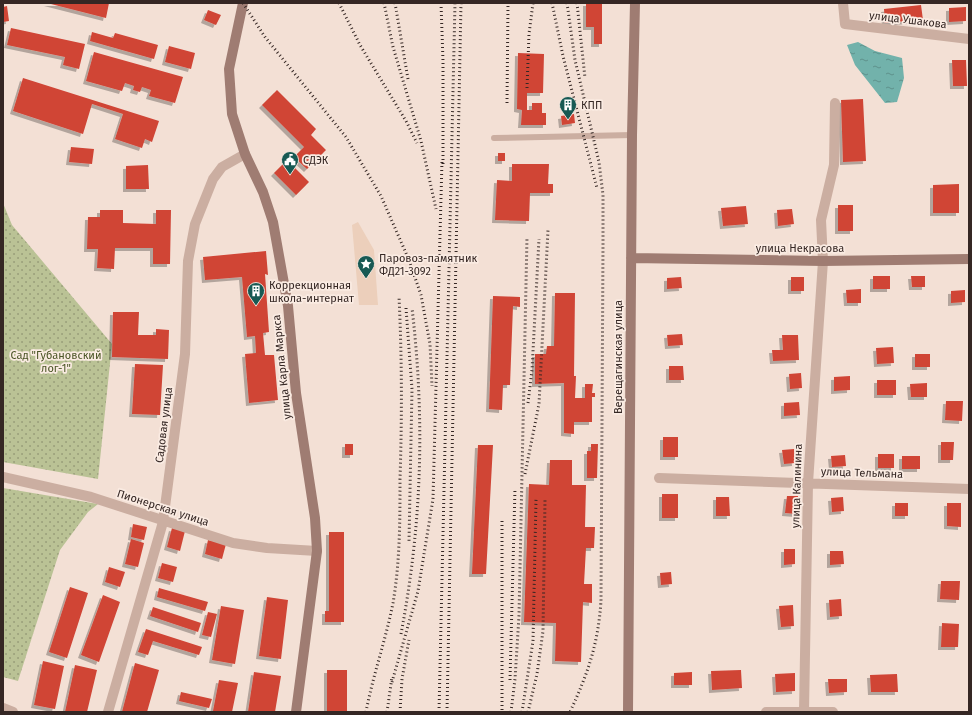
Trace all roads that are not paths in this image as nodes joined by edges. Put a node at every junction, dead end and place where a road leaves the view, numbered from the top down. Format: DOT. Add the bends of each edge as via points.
graph roads {
  1 [pos="243,3"];
  2 [pos="635,3"];
  3 [pos="843,3"];
  4 [pos="969,39"];
  5 [pos="835,104"];
  6 [pos="632,135"];
  7 [pos="494,138"];
  8 [pos="245,154"];
  9 [pos="631,258"];
  10 [pos="969,259"];
  11 [pos="823,261"];
  12 [pos="3,477"];
  13 [pos="659,478"];
  14 [pos="808,483"];
  15 [pos="969,489"];
  16 [pos="164,522"];
  17 [pos="317,552"];
  18 [pos="3,708"];
  19 [pos="804,711"];
  20 [pos="13,712"];
  21 [pos="108,712"];
  22 [pos="296,712"];
  23 [pos="628,712"];
  24 [pos="766,712"];
  25 [pos="833,712"];
  1 -- 8 [label="main road, улица Карла Маркса" via="232,47 229,88 232,114"];
  2 -- 6 [label="main road, Верещагинская улица"];
  3 -- 4 [label="street, улица Ушакова" via="845,24"];
  5 -- 11 [label="street, улица Калинина" via="834,165 821,220"];
  6 -- 7 [label="lane"];
  6 -- 9 [label="main road, Верещагинская улица"];
  8 -- 16 [label="street, Садовая улица" via="222,167 213,179 191,241 185,354"];
  8 -- 17 [label="main road, улица Карла Маркса" via="269,206 279,250 288,306 303,447 315,518"];
  9 -- 11 [label="main road, улица Некрасова"];
  9 -- 23 [label="main road, Верещагинская улица"];
  10 -- 11 [label="main road, улица Некрасова"];
  11 -- 14 [label="street, улица Калинина"];
  12 -- 16 [label="street, Пионерская улица" via="91,497"];
  13 -- 14 [label="street, улица Тельмана"];
  14 -- 15 [label="street, улица Тельмана"];
  14 -- 19 [label="street, улица Калинина"];
  16 -- 17 [label="street, Пионерская улица" via="233,543"];
  16 -- 21 [label="street, Садовая улица"];
  17 -- 22 [label="main road, улица Карла Маркса"];
  18 -- 20 [label="street"];
  19 -- 24 [label="street"];
  19 -- 25 [label="street"];
}
